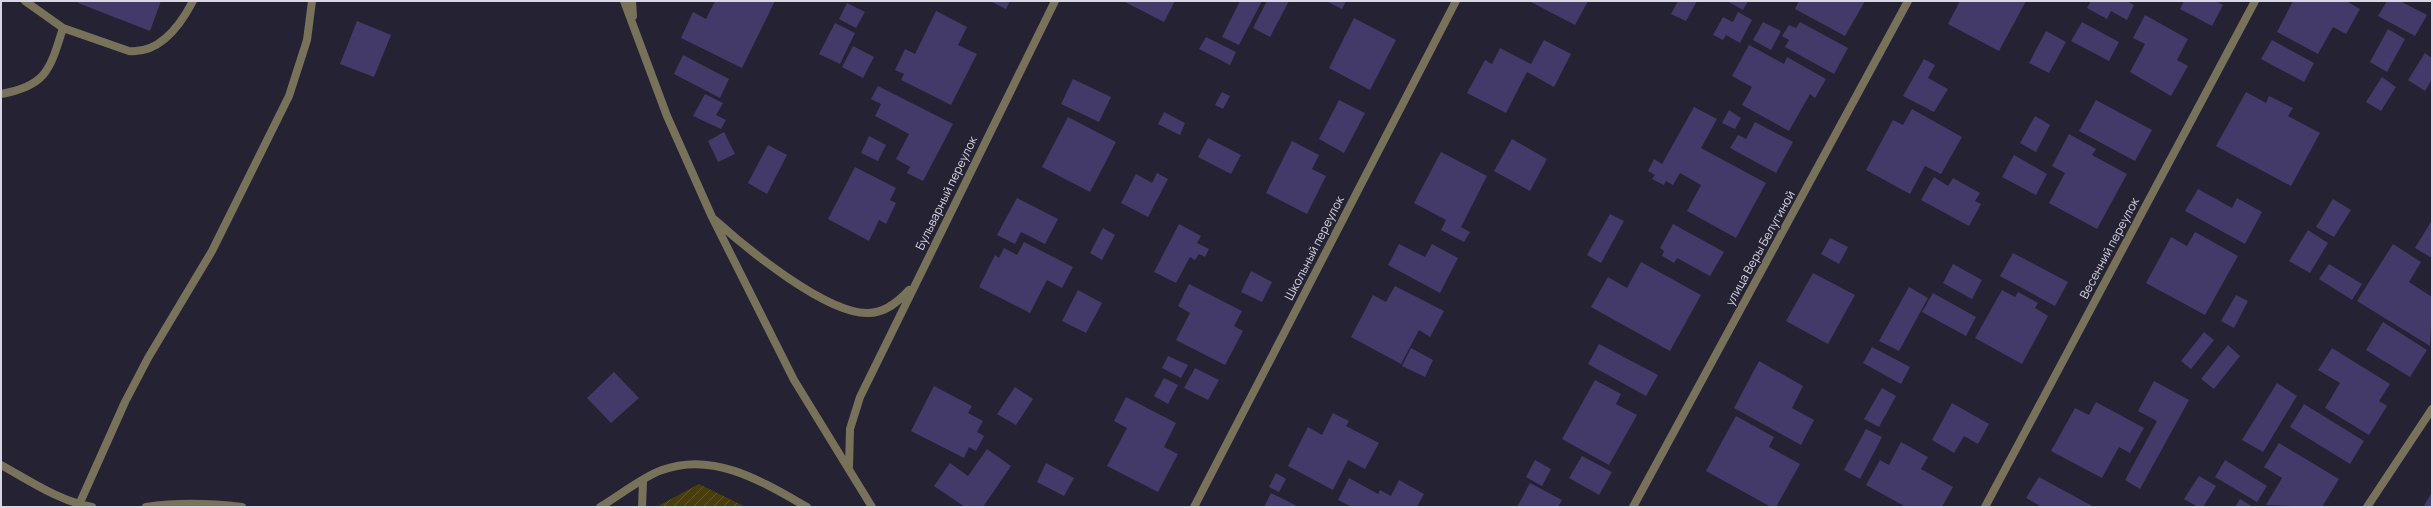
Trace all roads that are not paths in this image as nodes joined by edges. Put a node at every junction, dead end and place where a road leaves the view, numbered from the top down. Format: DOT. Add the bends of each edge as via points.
graph roads {
  1 [pos="25,1"];
  2 [pos="193,1"];
  3 [pos="312,1"];
  4 [pos="624,1"];
  5 [pos="632,1"];
  6 [pos="1055,1"];
  7 [pos="1456,1"];
  8 [pos="1908,1"];
  9 [pos="2255,1"];
  10 [pos="634,23"];
  11 [pos="63,28"];
  12 [pos="1,94"];
  13 [pos="712,217"];
  14 [pos="915,283"];
  15 [pos="2432,409"];
  16 [pos="1,465"];
  17 [pos="849,468"];
  18 [pos="643,481"];
  19 [pos="79,506"];
  20 [pos="92,507"];
  21 [pos="146,507"];
  22 [pos="242,507"];
  23 [pos="600,507"];
  24 [pos="642,507"];
  25 [pos="807,507"];
  26 [pos="872,507"];
  27 [pos="1194,507"];
  28 [pos="1633,507"];
  29 [pos="1985,507"];
  30 [pos="2367,507"];
  1 -- 11 [label="street"];
  2 -- 11 [label="street" via="178,25 162,42 140,52 129,51"];
  3 -- 19 [label="street" via="307,40 289,96 215,244 148,358"];
  4 -- 10 [label="street"];
  5 -- 10 [label="street"];
  6 -- 14 [label="street, Бульварный переулок"];
  7 -- 27 [label="street, Школьный переулок"];
  8 -- 28 [label="street, улица Веры Белугиной"];
  9 -- 29 [label="street, Весенний переулок"];
  10 -- 13 [label="street" via="667,116"];
  11 -- 12 [label="street" via="54,55 40,80 28,87"];
  13 -- 14 [label="street" via="759,257 803,287 849,310 867,313 884,310 899,300"];
  13 -- 17 [label="street" via="794,380"];
  14 -- 17 [label="street, Бульварный переулок" via="860,397 850,429"];
  15 -- 30 [label="street"];
  16 -- 19 [label="street"];
  17 -- 26 [label="street"];
  18 -- 23 [label="street"];
  18 -- 24 [label="street"];
  18 -- 25 [label="street" via="661,470 686,463 718,465 747,476"];
  19 -- 20 [label="street"];
  21 -- 22 [label="street" via="176,502 207,502"];
}
